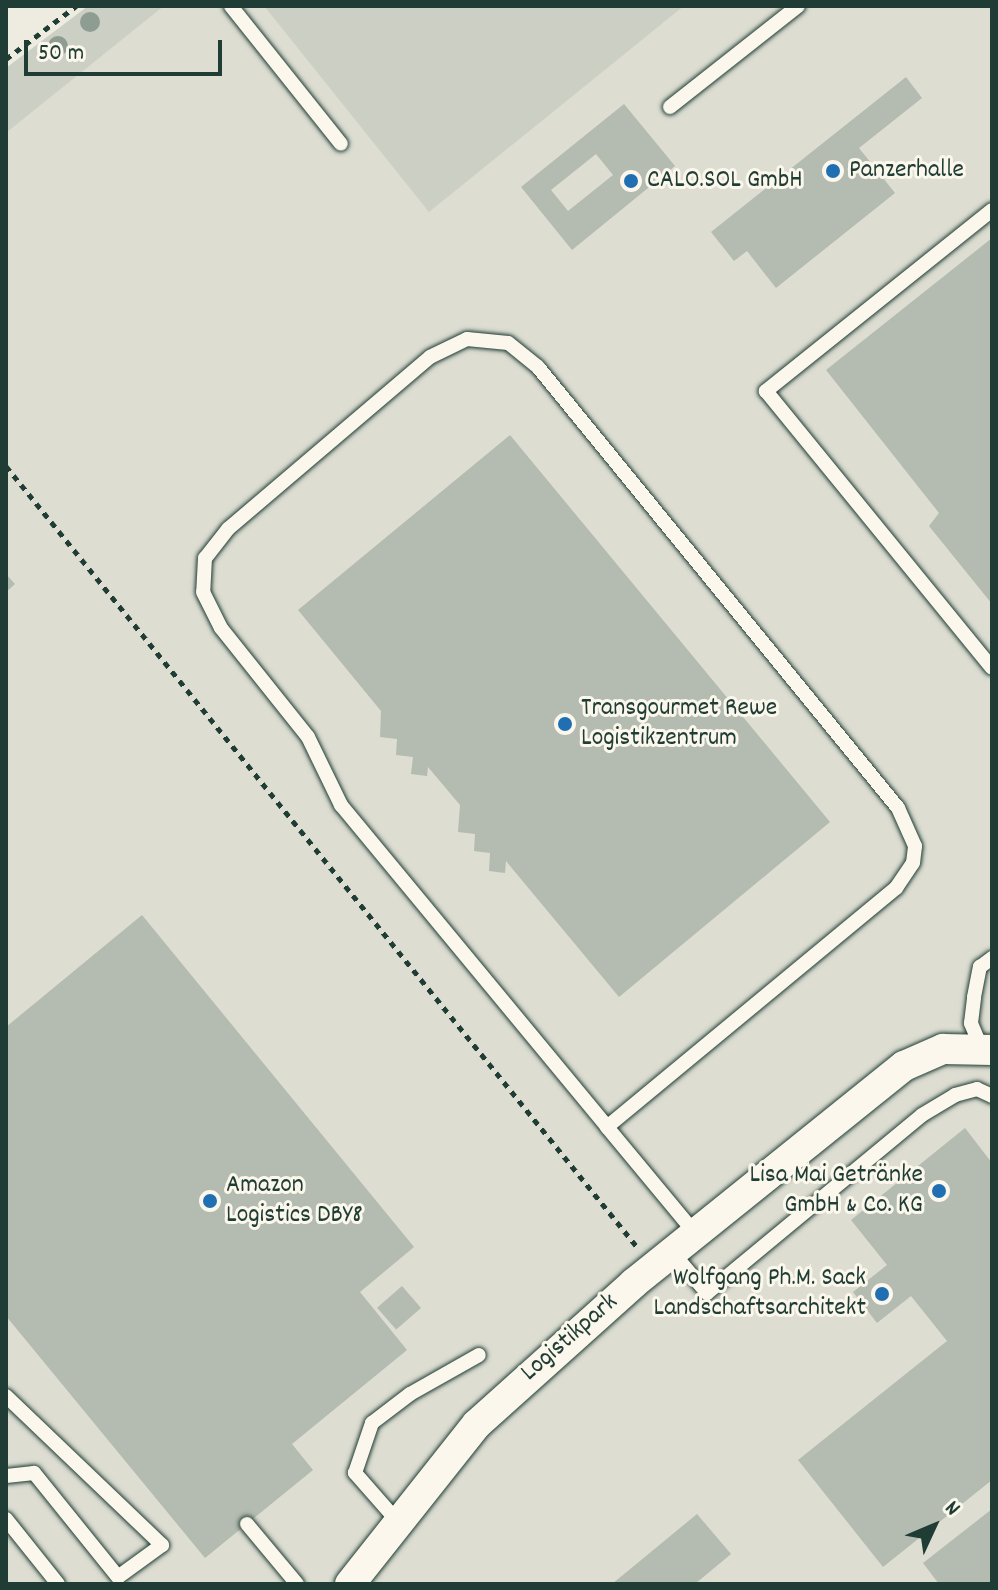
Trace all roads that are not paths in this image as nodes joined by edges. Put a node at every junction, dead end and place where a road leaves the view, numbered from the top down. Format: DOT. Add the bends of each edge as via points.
graph roads {
  1 [pos="231,6"];
  2 [pos="798,6"];
  3 [pos="670,107"];
  4 [pos="341,144"];
  5 [pos="992,210"];
  6 [pos="992,668"];
  7 [pos="992,958"];
  8 [pos="987,1049"];
  9 [pos="992,1096"];
  10 [pos="607,1127"];
  11 [pos="695,1233"];
  12 [pos="663,1260"];
  13 [pos="479,1355"];
  14 [pos="6,1396"];
  15 [pos="6,1476"];
  16 [pos="6,1519"];
  17 [pos="399,1523"];
  18 [pos="247,1524"];
  19 [pos="58,1584"];
  20 [pos="297,1584"];
  21 [pos="350,1584"];
  1 -- 4 [label="lane"];
  2 -- 3 [label="lane"];
  5 -- 6 [label="lane" via="766,391"];
  7 -- 8 [label="lane" via="980,967 971,1023"];
  8 -- 11 [label="street, Logistikpark" via="943,1049 904,1066"];
  9 -- 12 [label="lane" via="977,1089 922,1115 707,1293"];
  10 -- 10 [label="lane" via="341,805 308,737 221,628 203,592 205,558 221,536 430,357 467,339 508,343 538,367 898,808 915,846 913,863 896,888"];
  10 -- 11 [label="lane"];
  11 -- 12 [label="street, Logistikpark"];
  12 -- 17 [label="street, Logistikpark" via="477,1424"];
  13 -- 17 [label="lane" via="372,1423 355,1473"];
  14 -- 15 [label="lane" via="162,1545 118,1577 34,1473"];
  16 -- 19 [label="lane"];
  17 -- 21 [label="street, Logistikpark"];
  18 -- 20 [label="lane"];
}
